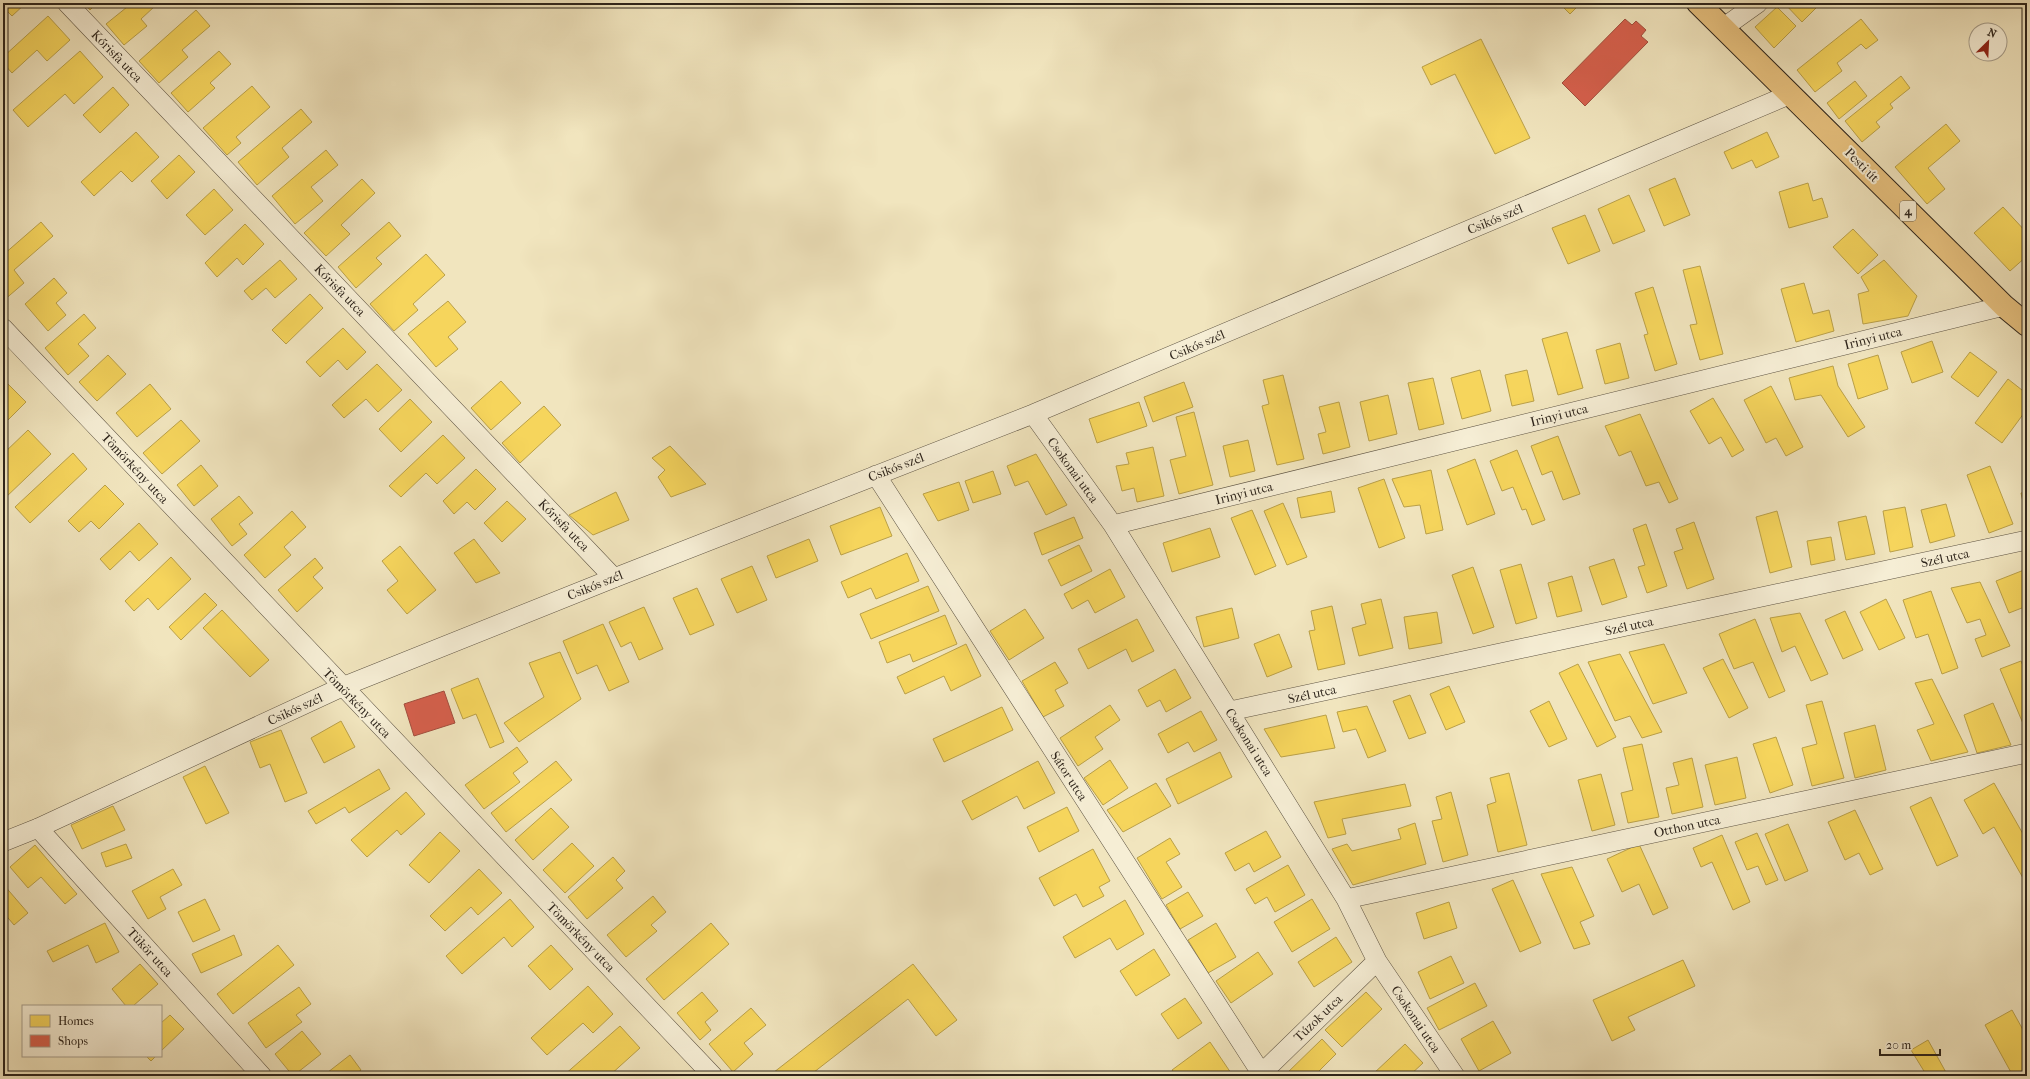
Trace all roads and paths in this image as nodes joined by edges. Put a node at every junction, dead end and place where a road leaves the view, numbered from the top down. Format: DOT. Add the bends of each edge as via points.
graph roads {
  1 [pos="67,3"];
  2 [pos="1698,3"];
  3 [pos="1758,3"];
  4 [pos="1723,28"];
  5 [pos="1792,94"];
  6 [pos="2004,306"];
  7 [pos="2027,325"];
  8 [pos="3,328"];
  9 [pos="1033,414"];
  10 [pos="876,475"];
  11 [pos="1113,526"];
  12 [pos="2027,540"];
  13 [pos="614,578"];
  14 [pos="342,687"];
  15 [pos="1230,711"];
  16 [pos="2027,752"];
  17 [pos="38,828"];
  18 [pos="3,842"];
  19 [pos="1346,899"];
  20 [pos="1377,961"];
  21 [pos="1261,1075"];
  22 [pos="262,1076"];
  23 [pos="713,1076"];
  24 [pos="1455,1076"];
  1 -- 13 [label="street, Kőrisfa utca"];
  2 -- 4 [label="main road, Pesti út / 4"];
  3 -- 4 [label="street"];
  4 -- 5 [label="main road, Pesti út / 4"];
  5 -- 6 [label="main road, Pesti út / 4"];
  5 -- 9 [label="street, Csikós szél"];
  6 -- 7 [label="main road, Pesti út / 4"];
  6 -- 11 [label="street, Irinyi utca"];
  8 -- 14 [label="street, Tömörkény utca"];
  9 -- 10 [label="street, Csikós szél"];
  9 -- 11 [label="street, Csokonai utca"];
  10 -- 13 [label="street, Csikós szél"];
  10 -- 21 [label="street, Sátor utca"];
  11 -- 15 [label="street, Csokonai utca"];
  12 -- 15 [label="street, Szél utca"];
  13 -- 14 [label="street, Csikós szél"];
  14 -- 17 [label="street, Csikós szél"];
  14 -- 23 [label="street, Tömörkény utca"];
  15 -- 19 [label="street, Csokonai utca"];
  16 -- 19 [label="street, Otthon utca"];
  17 -- 18 [label="street, Csikós szél"];
  17 -- 22 [label="street, Tükör utca"];
  19 -- 20 [label="street, Csokonai utca"];
  20 -- 21 [label="street, Túzok utca"];
  20 -- 24 [label="street, Csokonai utca"];
}
